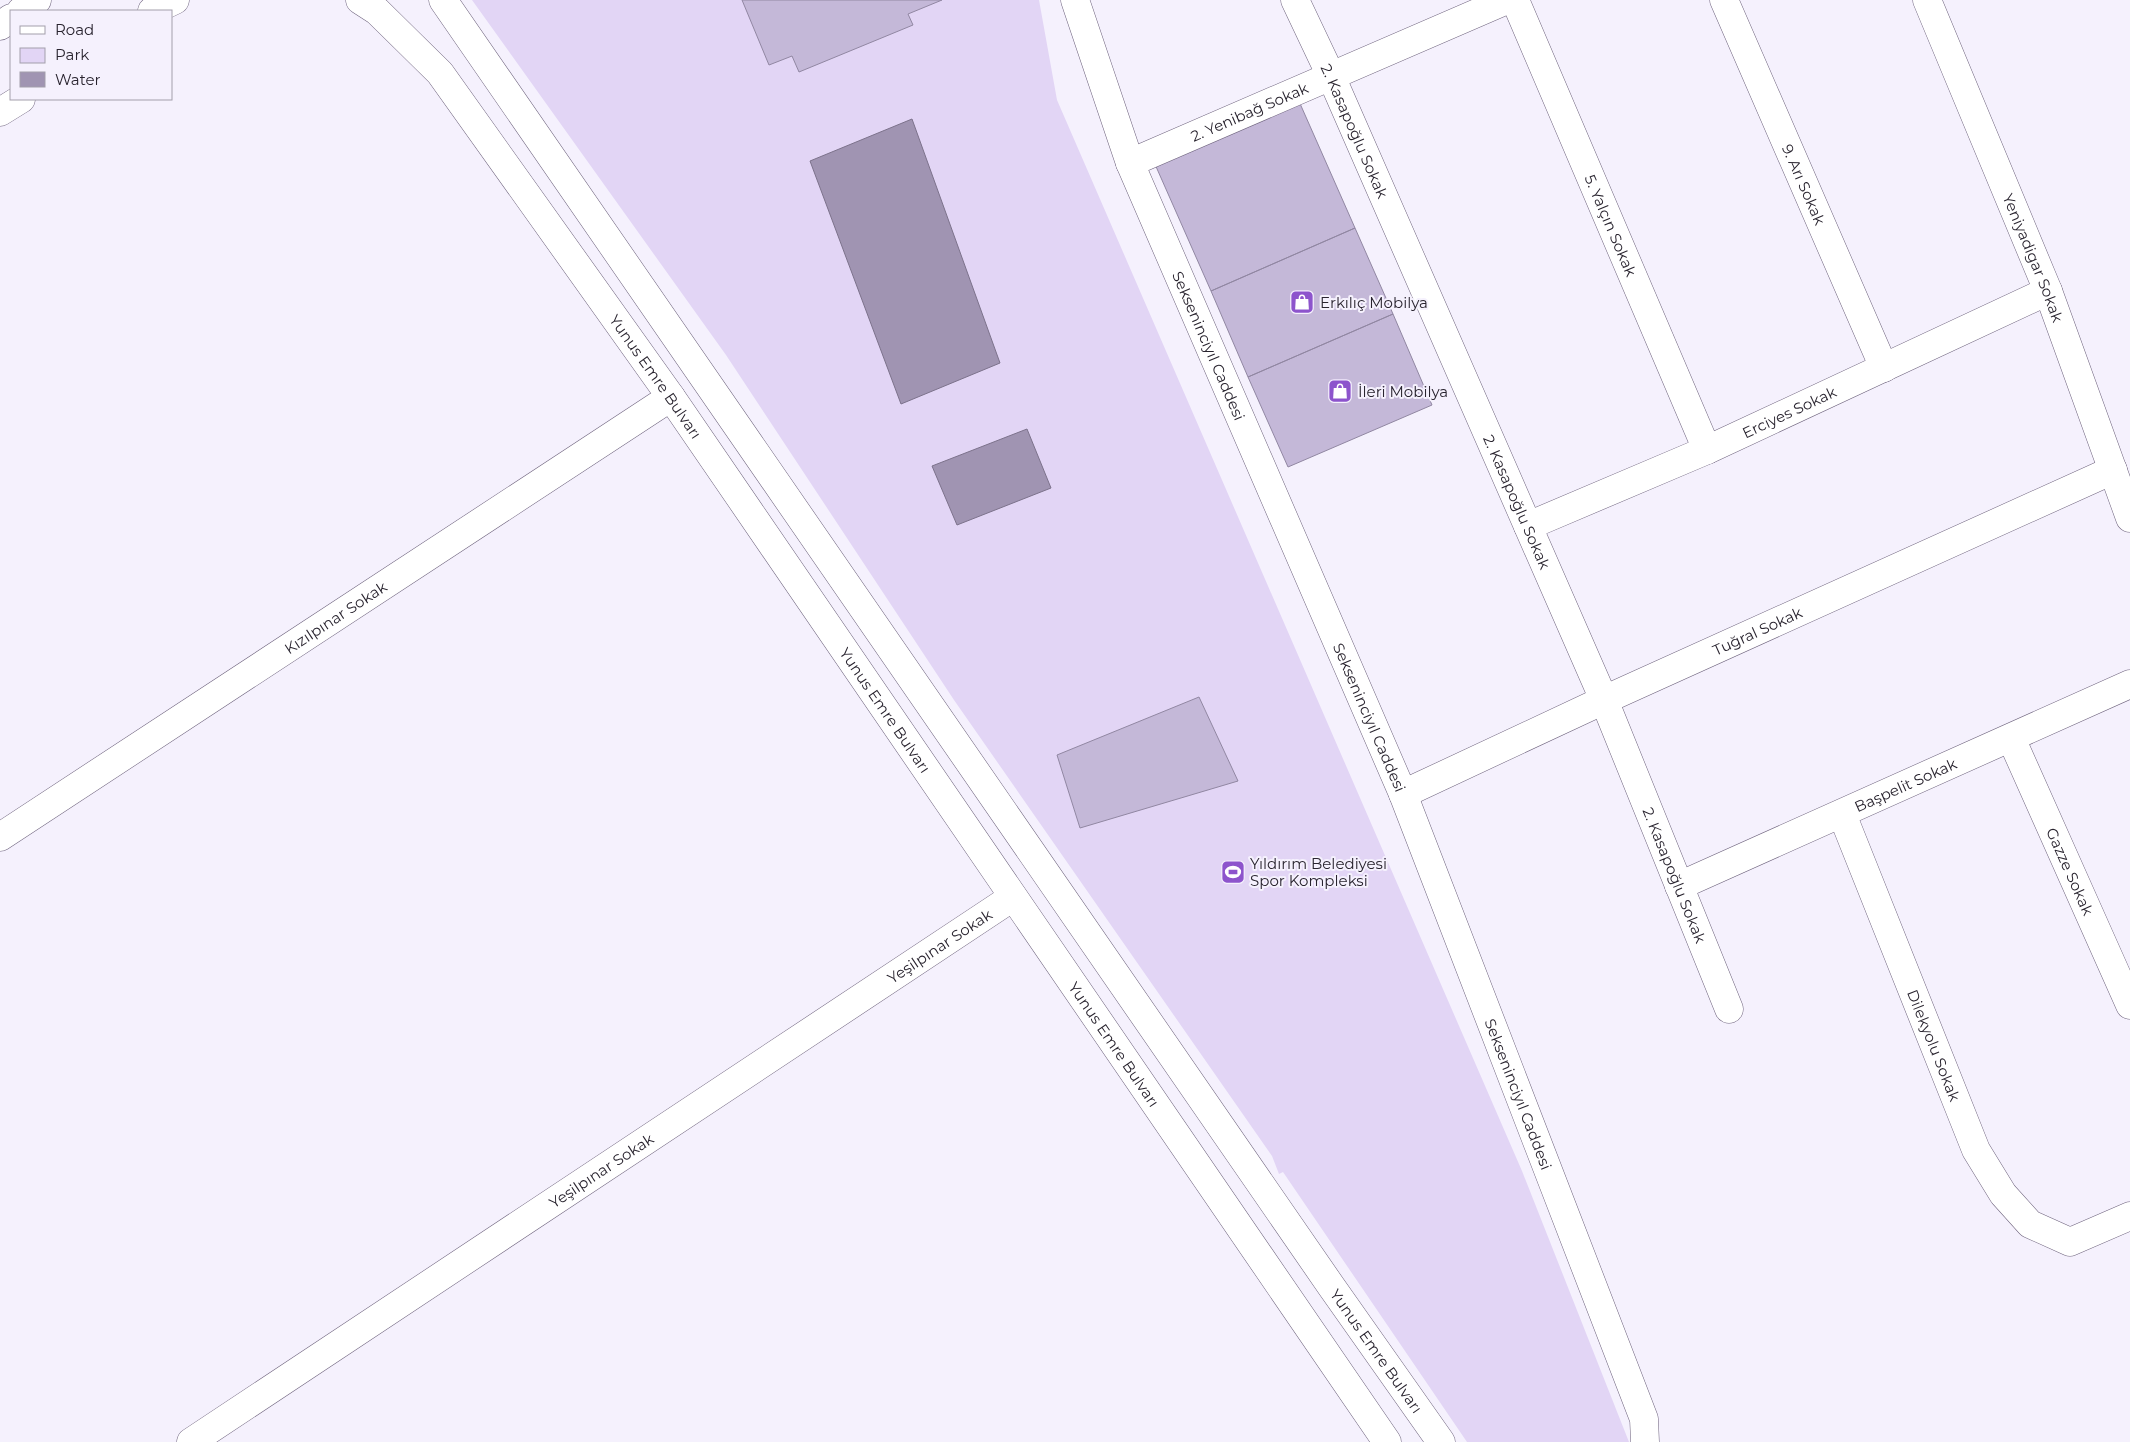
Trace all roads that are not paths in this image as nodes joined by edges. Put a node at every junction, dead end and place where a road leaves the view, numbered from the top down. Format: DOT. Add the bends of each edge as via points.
graph roads {
  1 [pos="38,0"];
  2 [pos="168,0"];
  3 [pos="175,0"];
  4 [pos="360,0"];
  5 [pos="386,0"];
  6 [pos="444,0"];
  7 [pos="1075,0"];
  8 [pos="1295,0"];
  9 [pos="1507,0"];
  10 [pos="1515,0"];
  11 [pos="1724,0"];
  12 [pos="1927,0"];
  13 [pos="23,10"];
  14 [pos="153,10"];
  15 [pos="154,10"];
  16 [pos="440,73"];
  17 [pos="1331,76"];
  18 [pos="18,100"];
  19 [pos="0,112"];
  20 [pos="1130,163"];
  21 [pos="2048,291"];
  22 [pos="1884,368"];
  23 [pos="671,397"];
  24 [pos="1707,450"];
  25 [pos="2113,470"];
  26 [pos="2130,518"];
  27 [pos="1528,526"];
  28 [pos="2130,684"];
  29 [pos="1604,700"];
  30 [pos="2011,738"];
  31 [pos="1403,794"];
  32 [pos="1842,814"];
  33 [pos="0,838"];
  34 [pos="1679,886"];
  35 [pos="1013,897"];
  36 [pos="2130,1005"];
  37 [pos="1729,1009"];
  38 [pos="2130,1216"];
  39 [pos="191,1442"];
  40 [pos="1387,1442"];
  41 [pos="1441,1442"];
  42 [pos="1645,1442"];
  1 -- 13 [label="street"];
  2 -- 14 [label="street"];
  3 -- 15 [label="street"];
  4 -- 16 [label="street, Yunus Emre Bulvarı" via="377,11"];
  5 -- 16 [label="street"];
  6 -- 41 [label="street, Yunus Emre Bulvarı"];
  7 -- 20 [label="street, Sekseninciyıl Caddesi"];
  8 -- 17 [label="street, 2. Kasapoğlu Sokak"];
  9 -- 17 [label="street, 2. Yenibağ Sokak"];
  10 -- 24 [label="street, 5. Yalçın Sokak"];
  11 -- 22 [label="street, 9. Arı Sokak"];
  12 -- 21 [label="street, Yeniyadigar Sokak"];
  16 -- 23 [label="street, Yunus Emre Bulvarı"];
  17 -- 20 [label="street, 2. Yenibağ Sokak"];
  17 -- 27 [label="street, 2. Kasapoğlu Sokak"];
  18 -- 19 [label="street"];
  20 -- 31 [label="street, Sekseninciyıl Caddesi"];
  21 -- 22 [label="street, Erciyes Sokak"];
  21 -- 25 [label="street, Yeniyadigar Sokak"];
  22 -- 24 [label="street, Erciyes Sokak"];
  23 -- 33 [label="street, Kızılpınar Sokak"];
  23 -- 35 [label="street, Yunus Emre Bulvarı"];
  24 -- 27 [label="street, Erciyes Sokak"];
  25 -- 26 [label="street, Yeniyadigar Sokak"];
  25 -- 29 [label="street, Tuğral Sokak"];
  27 -- 29 [label="street, 2. Kasapoğlu Sokak"];
  28 -- 30 [label="street, Başpelit Sokak"];
  29 -- 31 [label="street, Tuğral Sokak"];
  29 -- 34 [label="street, 2. Kasapoğlu Sokak"];
  30 -- 32 [label="street, Başpelit Sokak"];
  30 -- 36 [label="street, Gazze Sokak"];
  31 -- 42 [label="street, Sekseninciyıl Caddesi" via="1644,1419"];
  32 -- 34 [label="street, Başpelit Sokak"];
  32 -- 38 [label="street, Dilekyolu Sokak" via="1976,1150 2003,1194 2030,1224 2070,1242"];
  34 -- 37 [label="street, 2. Kasapoğlu Sokak"];
  35 -- 39 [label="street, Yeşilpınar Sokak"];
  35 -- 40 [label="street, Yunus Emre Bulvarı"];
}
